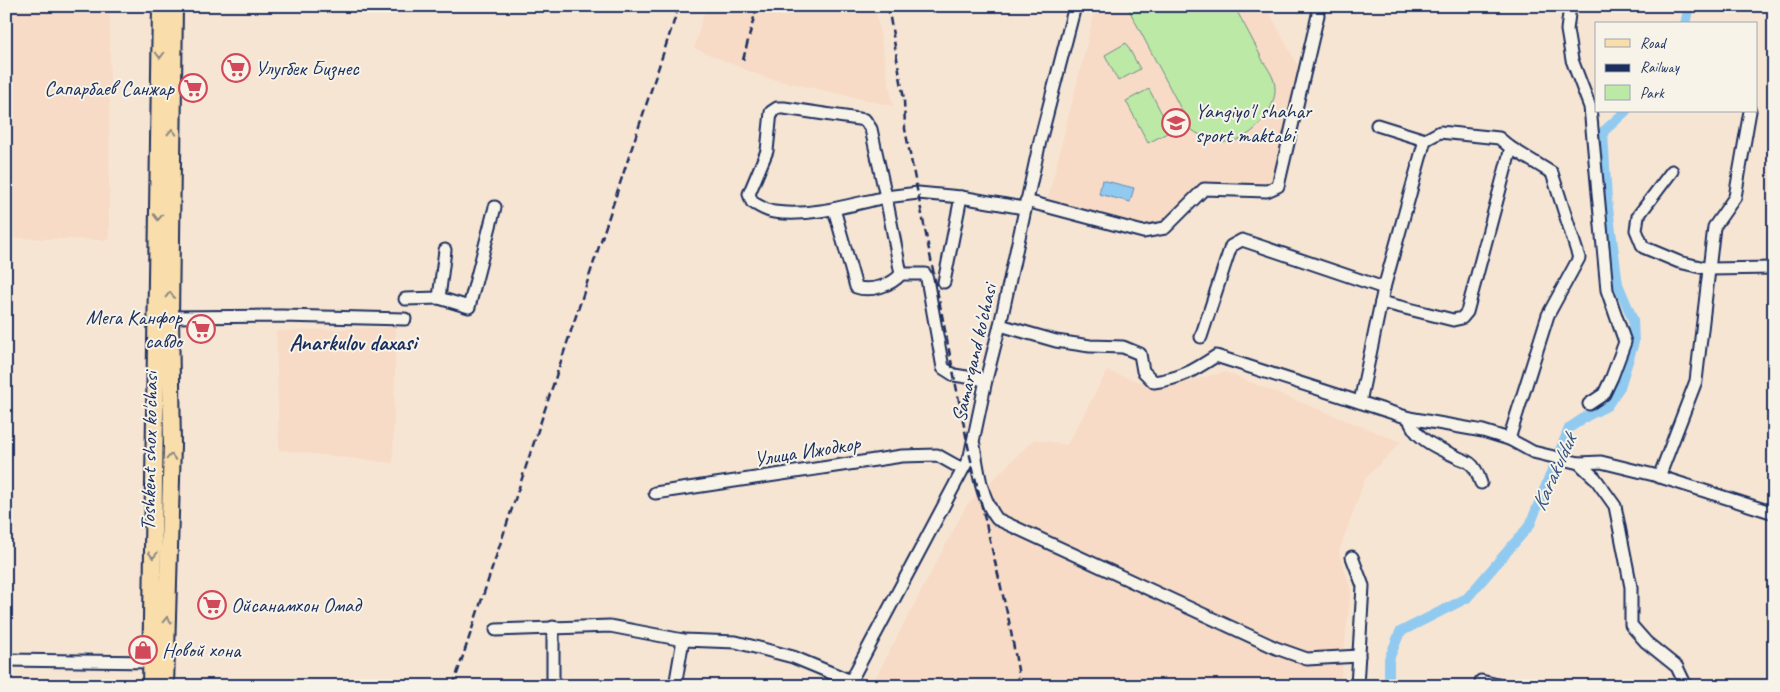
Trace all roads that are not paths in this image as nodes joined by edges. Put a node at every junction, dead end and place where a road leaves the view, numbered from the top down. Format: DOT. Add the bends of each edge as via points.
graph roads {
  1 [pos="160,6"];
  2 [pos="174,6"];
  3 [pos="1075,6"];
  4 [pos="1317,6"];
  5 [pos="1570,6"];
  6 [pos="1750,112"];
  7 [pos="1377,125"];
  8 [pos="1425,140"];
  9 [pos="1511,148"];
  10 [pos="1672,171"];
  11 [pos="886,197"];
  12 [pos="961,197"];
  13 [pos="1025,205"];
  14 [pos="495,207"];
  15 [pos="834,209"];
  16 [pos="445,250"];
  17 [pos="1774,268"];
  18 [pos="1709,269"];
  19 [pos="901,274"];
  20 [pos="944,282"];
  21 [pos="1384,288"];
  22 [pos="439,298"];
  23 [pos="405,299"];
  24 [pos="1381,302"];
  25 [pos="170,317"];
  26 [pos="405,319"];
  27 [pos="1000,325"];
  28 [pos="1201,337"];
  29 [pos="986,380"];
  30 [pos="1360,402"];
  31 [pos="1588,404"];
  32 [pos="1409,418"];
  33 [pos="1509,439"];
  34 [pos="973,440"];
  35 [pos="1579,464"];
  36 [pos="962,469"];
  37 [pos="1659,477"];
  38 [pos="1481,484"];
  39 [pos="655,493"];
  40 [pos="1774,513"];
  41 [pos="1352,557"];
  42 [pos="553,627"];
  43 [pos="496,630"];
  44 [pos="683,640"];
  45 [pos="1359,656"];
  46 [pos="6,660"];
  47 [pos="152,662"];
  48 [pos="1481,680"];
  49 [pos="850,683"];
  50 [pos="151,686"];
  51 [pos="164,686"];
  52 [pos="553,686"];
  53 [pos="675,686"];
  54 [pos="1357,686"];
  55 [pos="1502,686"];
  56 [pos="1686,686"];
  1 -- 47 [label="main road, Toshkent shox ko'chasi, one-way"];
  25 -- 2 [label="main road, Toshkent shox ko'chasi, one-way"];
  3 -- 13 [label="street, Samarqand ko'chasi"];
  4 -- 13 [label="street" via="1318,15 1278,186 1267,191 1204,189 1165,228 1143,232"];
  5 -- 31 [label="street" via="1567,30 1572,60 1590,107 1607,290 1625,342 1604,394"];
  6 -- 18 [label="street" via="1735,198 1714,227"];
  7 -- 8 [label="street"];
  8 -- 9 [label="street" via="1440,132 1499,138"];
  8 -- 21 [label="street"];
  9 -- 24 [label="street" via="1467,312 1462,318 1454,320"];
  9 -- 33 [label="street" via="1552,173 1579,258 1548,315"];
  10 -- 18 [label="street" via="1638,216 1636,230 1643,248"];
  11 -- 12 [label="street" via="918,193"];
  11 -- 15 [label="street"];
  11 -- 15 [label="street" via="871,129 865,120 777,108 771,112 767,151 749,194 752,202 772,212"];
  11 -- 19 [label="street"];
  12 -- 13 [label="street"];
  12 -- 20 [label="street"];
  13 -- 27 [label="street, Samarqand ko'chasi"];
  14 -- 22 [label="street" via="469,307"];
  15 -- 19 [label="street" via="856,288 866,291 896,280"];
  16 -- 22 [label="street"];
  17 -- 18 [label="street"];
  18 -- 37 [label="street" via="1696,381"];
  19 -- 29 [label="street" via="925,274 942,368 954,375"];
  21 -- 24 [label="street"];
  21 -- 28 [label="street" via="1242,240 1231,246"];
  22 -- 23 [label="street"];
  24 -- 30 [label="street"];
  25 -- 26 [label="street"];
  51 -- 25 [label="main road, Toshkent shox ko'chasi, one-way" via="172,444"];
  27 -- 29 [label="street, Samarqand ko'chasi"];
  27 -- 30 [label="street" via="1056,341 1122,347 1140,354 1143,371 1154,382 1193,372 1216,356"];
  29 -- 34 [label="street, Samarqand ko'chasi"];
  30 -- 32 [label="street"];
  32 -- 33 [label="street"];
  32 -- 38 [label="street" via="1417,433 1434,446 1475,467"];
  33 -- 35 [label="street" via="1533,452"];
  34 -- 36 [label="street, Samarqand ko'chasi" via="970,456"];
  34 -- 45 [label="street" via="988,507 997,519 1276,648 1307,659"];
  35 -- 37 [label="street" via="1601,462"];
  35 -- 56 [label="street" via="1595,478 1615,506 1631,587 1631,625 1677,667"];
  36 -- 39 [label="street, Улица Ижодкор" via="937,455 902,456"];
  36 -- 49 [label="street, Samarqand ko'chasi"];
  37 -- 40 [label="street"];
  41 -- 45 [label="street" via="1363,586"];
  42 -- 43 [label="street"];
  42 -- 44 [label="street" via="610,626"];
  42 -- 52 [label="street"];
  44 -- 49 [label="street" via="736,642 793,657"];
  44 -- 53 [label="street"];
  45 -- 54 [label="street"];
  46 -- 47 [label="street"];
  47 -- 50 [label="main road, Toshkent shox ko'chasi"];
  48 -- 55 [label="street"];
}
